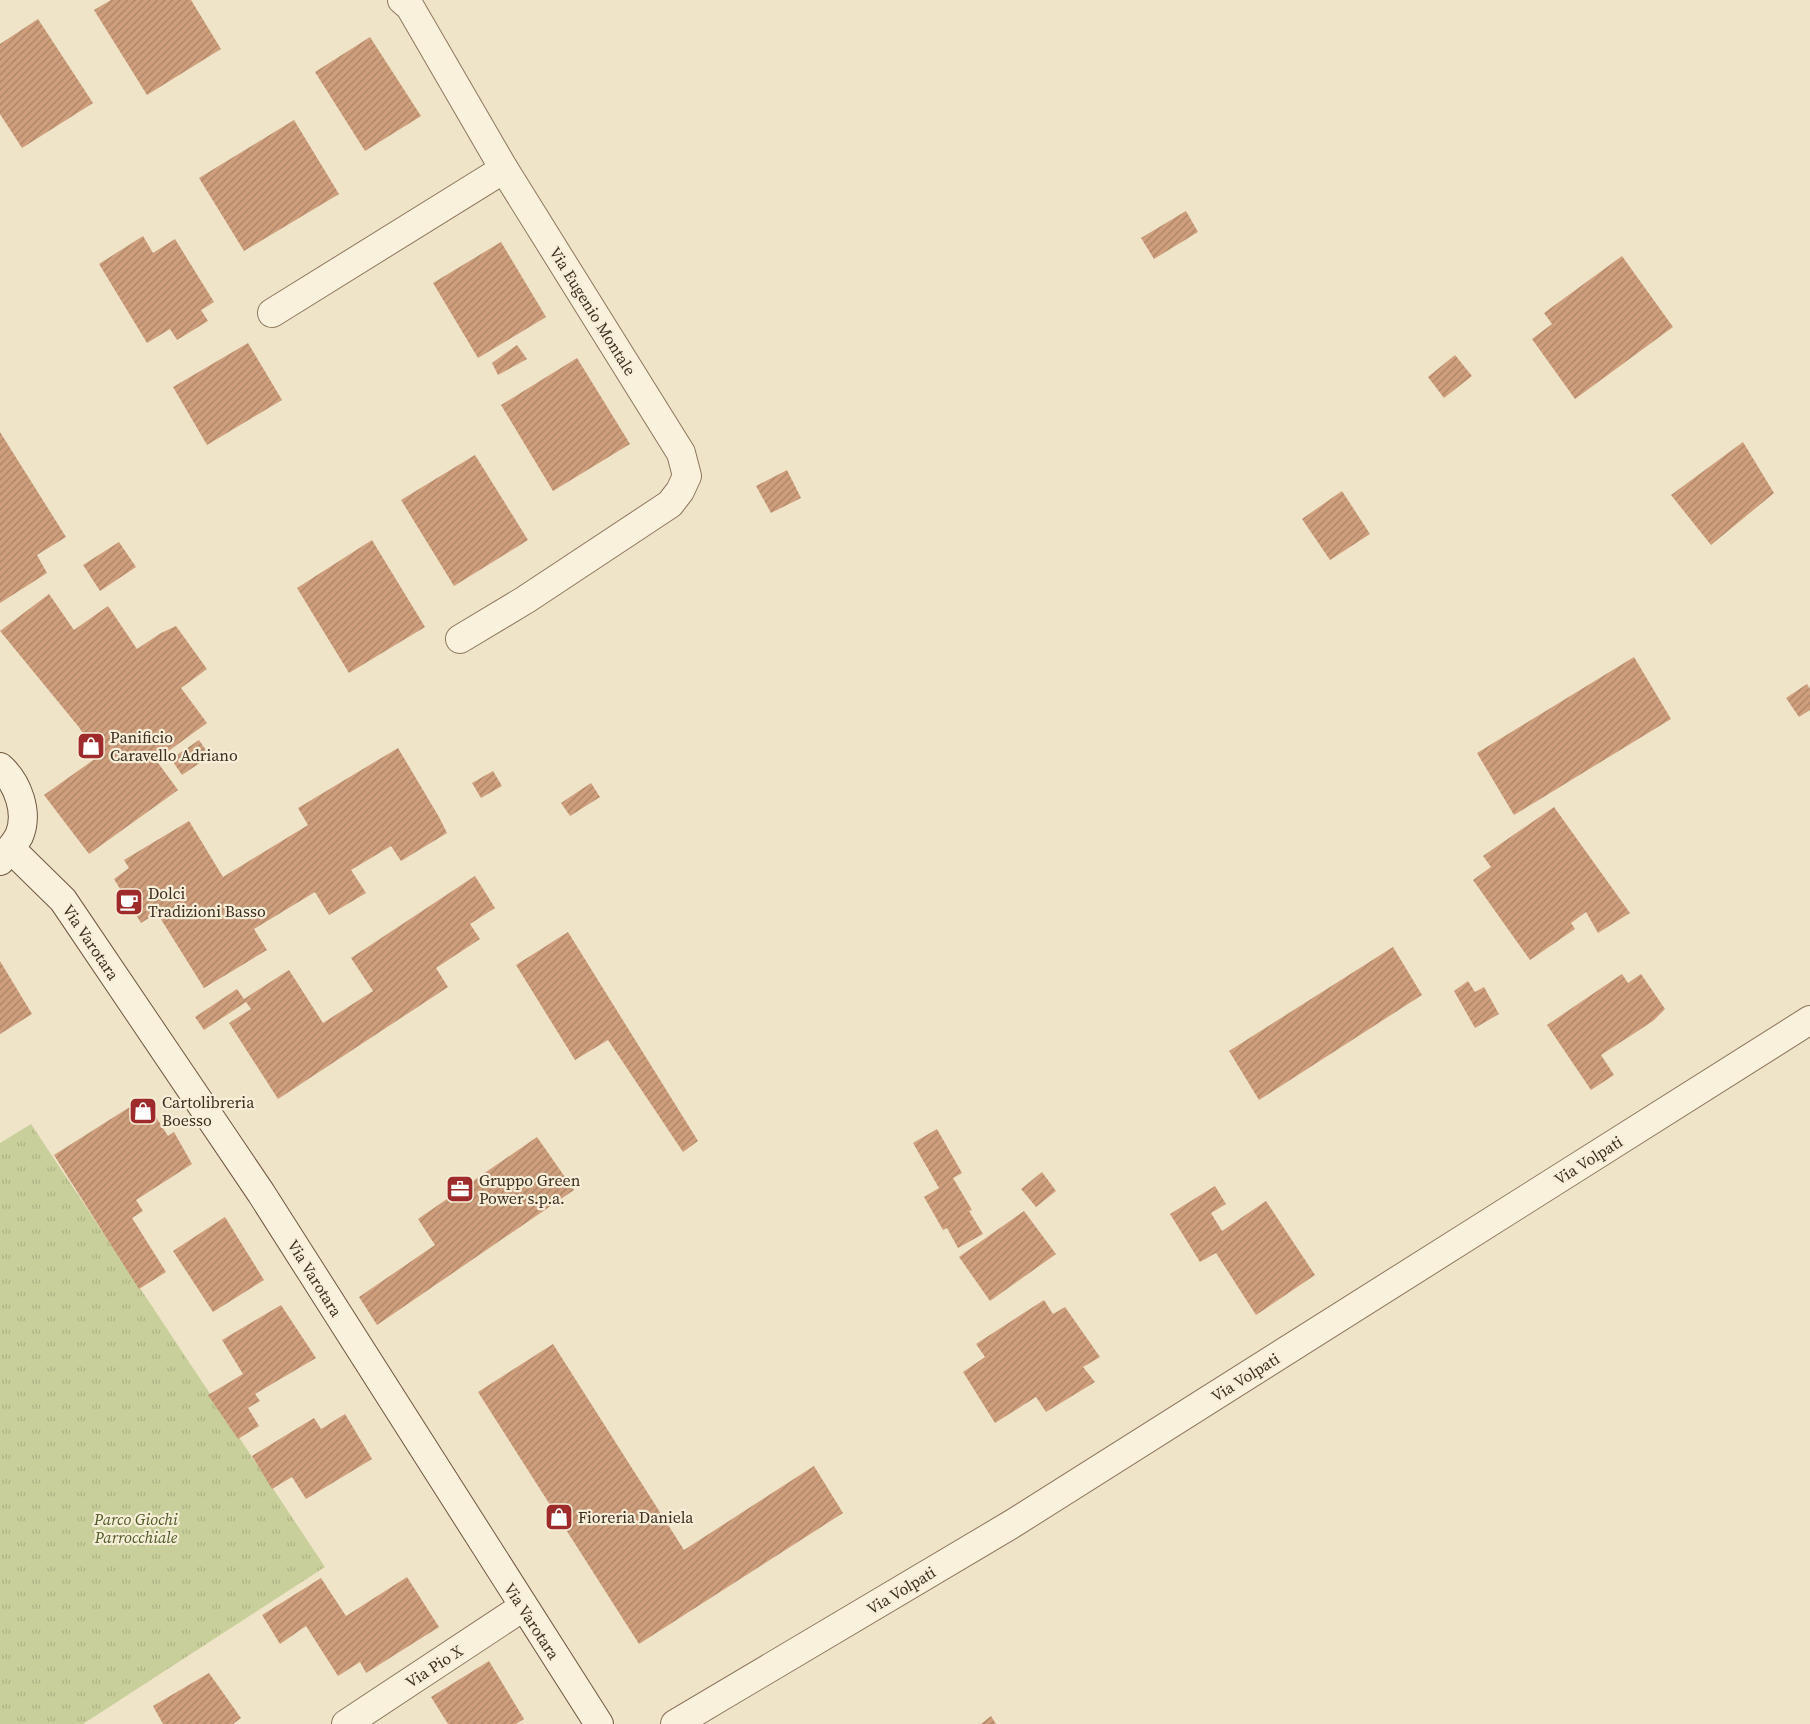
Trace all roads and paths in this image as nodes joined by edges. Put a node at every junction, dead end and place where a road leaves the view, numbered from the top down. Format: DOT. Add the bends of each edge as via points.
graph roads {
  1 [pos="402,0"];
  2 [pos="504,169"];
  3 [pos="272,313"];
  4 [pos="460,639"];
  5 [pos="0,768"];
  6 [pos="5,855"];
  7 [pos="1810,1020"];
  8 [pos="523,1607"];
  9 [pos="346,1724"];
  10 [pos="598,1724"];
  11 [pos="675,1724"];
  1 -- 2 [label="street, Via Eugenio Montale" via="410,7"];
  2 -- 3 [label="street"];
  2 -- 4 [label="street, Via Eugenio Montale" via="681,453 687,476 670,504"];
  5 -- 6 [label="street" via="14,782 22,816 20,834"];
  6 -- 8 [label="street, Via Varotara" via="63,900 261,1193"];
  7 -- 11 [label="street, Via Volpati" via="1020,1519"];
  8 -- 9 [label="street, Via Pio X"];
  8 -- 10 [label="street, Via Varotara"];
}
